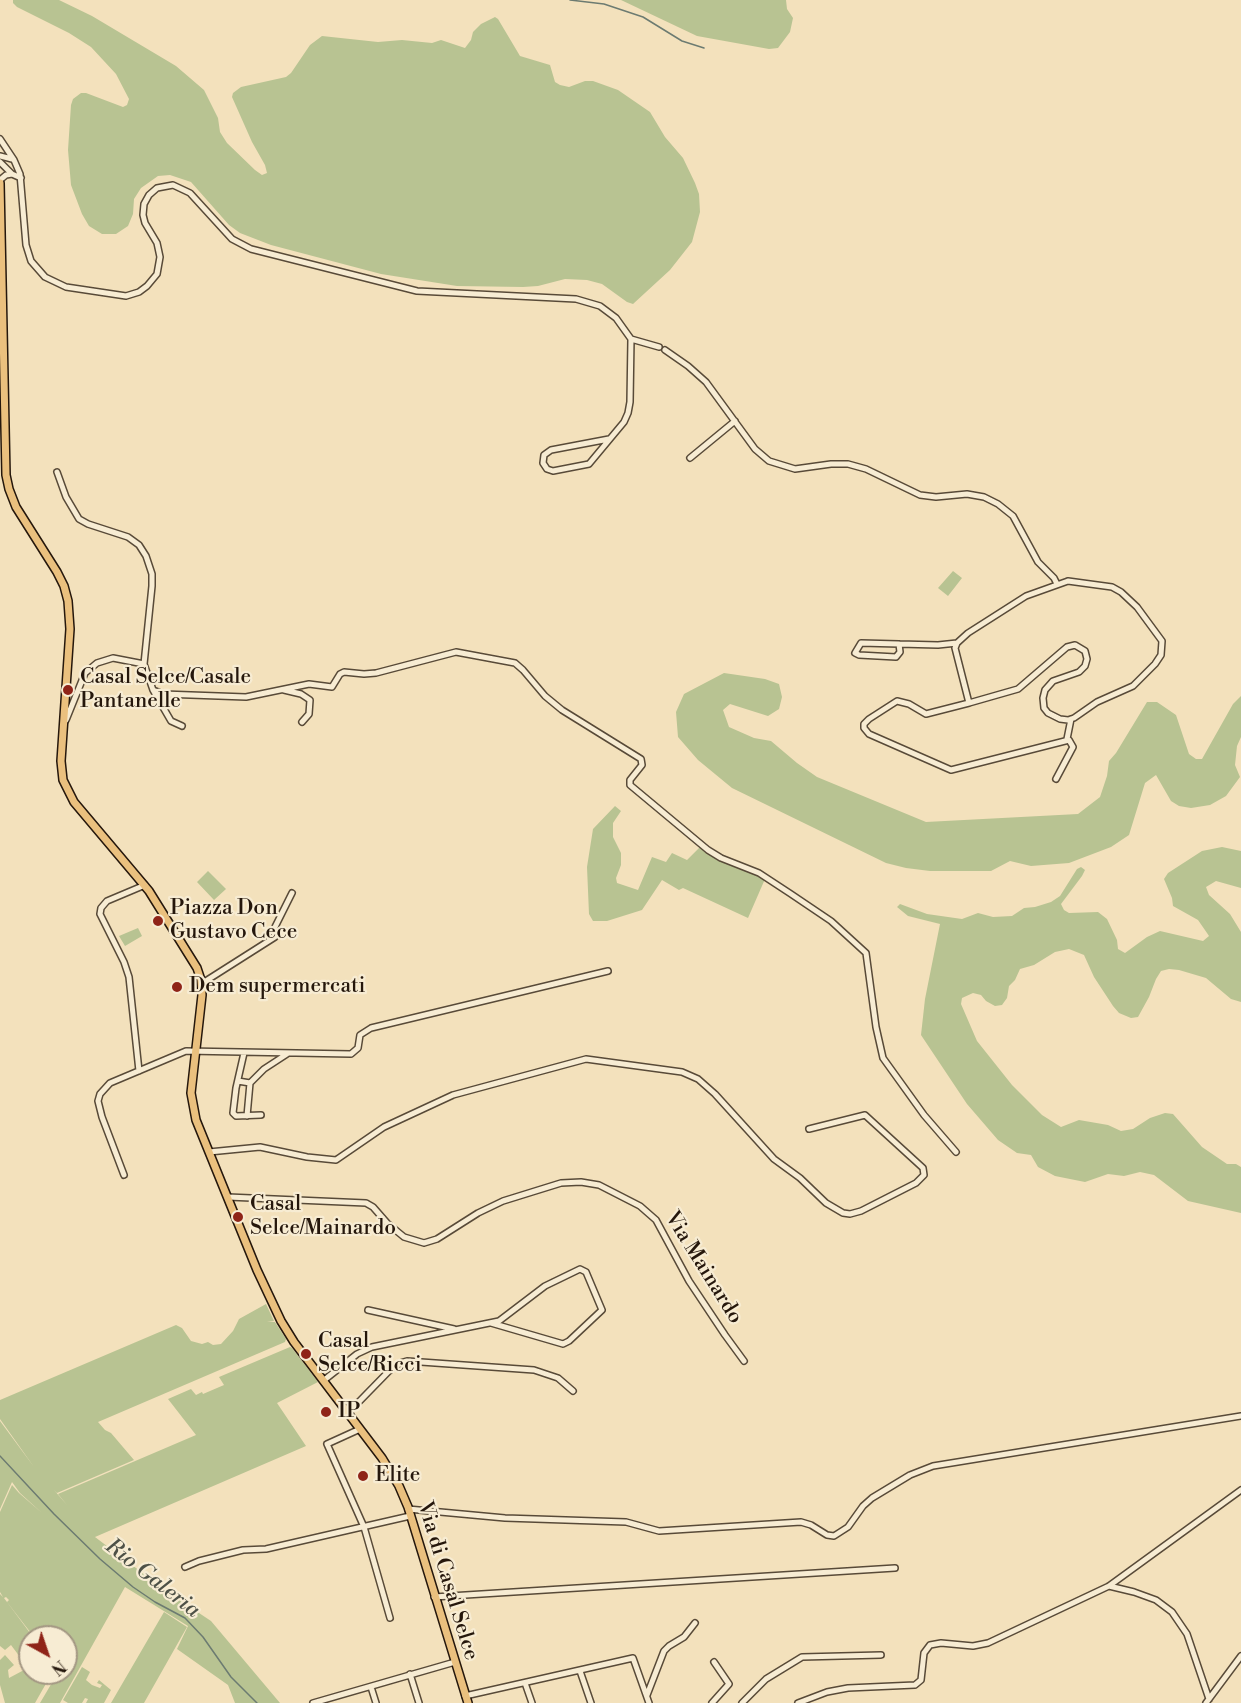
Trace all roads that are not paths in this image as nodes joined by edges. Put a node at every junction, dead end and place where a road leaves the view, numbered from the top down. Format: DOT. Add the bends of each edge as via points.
graph roads {
  1 [pos="0,140"];
  2 [pos="0,156"];
  3 [pos="14,160"];
  4 [pos="0,162"];
  5 [pos="12,174"];
  6 [pos="21,178"];
  7 [pos="0,182"];
  8 [pos="1,317"];
  9 [pos="631,339"];
  10 [pos="659,347"];
  11 [pos="665,350"];
  12 [pos="735,421"];
  13 [pos="609,439"];
  14 [pos="690,458"];
  15 [pos="57,472"];
  16 [pos="1057,584"];
  17 [pos="957,643"];
  18 [pos="899,644"];
  19 [pos="144,664"];
  20 [pos="279,689"];
  21 [pos="153,690"];
  22 [pos="969,703"];
  23 [pos="1071,719"];
  24 [pos="302,722"];
  25 [pos="182,726"];
  26 [pos="63,728"];
  27 [pos="1067,739"];
  28 [pos="1056,779"];
  29 [pos="145,885"];
  30 [pos="292,893"];
  31 [pos="608,971"];
  32 [pos="201,984"];
  33 [pos="195,1050"];
  34 [pos="244,1053"];
  35 [pos="289,1053"];
  36 [pos="139,1071"];
  37 [pos="238,1081"];
  38 [pos="250,1083"];
  39 [pos="261,1115"];
  40 [pos="247,1116"];
  41 [pos="809,1128"];
  42 [pos="209,1152"];
  43 [pos="956,1152"];
  44 [pos="124,1175"];
  45 [pos="228,1197"];
  46 [pos="368,1310"];
  47 [pos="491,1323"];
  48 [pos="456,1329"];
  49 [pos="744,1361"];
  50 [pos="323,1381"];
  51 [pos="573,1391"];
  52 [pos="348,1413"];
  53 [pos="1241,1416"];
  54 [pos="360,1429"];
  55 [pos="1241,1490"];
  56 [pos="409,1513"];
  57 [pos="364,1527"];
  58 [pos="184,1567"];
  59 [pos="895,1568"];
  60 [pos="1109,1586"];
  61 [pos="434,1597"];
  62 [pos="390,1618"];
  63 [pos="695,1623"];
  64 [pos="881,1655"];
  65 [pos="1241,1656"];
  66 [pos="454,1662"];
  67 [pos="714,1662"];
  68 [pos="580,1671"];
  69 [pos="410,1674"];
  70 [pos="525,1683"];
  71 [pos="371,1687"];
  72 [pos="466,1700"];
  73 [pos="648,1700"];
  74 [pos="332,1701"];
  75 [pos="1207,1701"];
  76 [pos="313,1703"];
  77 [pos="376,1703"];
  78 [pos="419,1703"];
  79 [pos="532,1703"];
  80 [pos="591,1703"];
  81 [pos="712,1703"];
  82 [pos="742,1703"];
  83 [pos="798,1703"];
  1 -- 3 [label="street"];
  2 -- 3 [label="street"];
  3 -- 6 [label="street"];
  4 -- 5 [label="street"];
  5 -- 6 [label="street"];
  5 -- 7 [label="street"];
  6 -- 9 [label="street" via="30,259 45,277 66,287 129,296 147,286 157,274 160,257 145,223 144,204 157,188 173,185 192,194 232,239 251,249 417,291 583,300 610,313"];
  7 -- 8 [label="main road, Via di Casal Selce"];
  8 -- 26 [label="main road, Via di Casal Selce" via="8,484 16,507 60,578 68,601 70,629"];
  9 -- 10 [label="street"];
  9 -- 13 [label="street" via="630,408"];
  11 -- 12 [label="street" via="706,382"];
  12 -- 14 [label="street"];
  12 -- 16 [label="street" via="759,454 779,466 799,469 848,464 921,495 967,494 991,500 1013,516 1038,562"];
  13 -- 13 [label="street" via="550,450 543,463 554,471 586,465"];
  15 -- 19 [label="street" via="79,519 128,537 146,556 152,586"];
  16 -- 17 [label="street" via="1026,596"];
  16 -- 23 [label="street" via="1081,582 1117,589 1142,612 1163,643 1160,658 1136,684"];
  17 -- 18 [label="street"];
  17 -- 22 [label="street"];
  18 -- 18 [label="street" via="861,643 855,653 896,657"];
  19 -- 21 [label="street"];
  19 -- 26 [label="street" via="116,658 94,664 82,678"];
  20 -- 21 [label="street" via="246,697 165,695"];
  20 -- 24 [label="street" via="309,699 309,714"];
  20 -- 43 [label="street" via="309,684 332,687 343,672 376,673 456,652 514,663 562,710 642,759 630,785 708,850 759,873 838,926 866,953 883,1058"];
  21 -- 25 [label="street" via="171,721"];
  22 -- 23 [label="street" via="1018,689 1068,647 1077,645 1086,651 1085,666 1053,681 1043,698 1044,708 1050,714 1062,720"];
  22 -- 27 [label="street" via="926,714 897,701 869,718 864,728 869,734 951,770"];
  23 -- 27 [label="street"];
  26 -- 29 [label="main road, Via di Casal Selce" via="61,770 69,794"];
  27 -- 28 [label="street" via="1073,748"];
  29 -- 32 [label="main road, Via di Casal Selce" via="195,964"];
  29 -- 36 [label="street" via="107,901 100,914 129,977"];
  30 -- 32 [label="street" via="274,928 275,937"];
  31 -- 35 [label="street" via="372,1027 361,1034 358,1048 351,1054"];
  32 -- 33 [label="main road, Via di Casal Selce"];
  33 -- 34 [label="street"];
  33 -- 36 [label="street"];
  33 -- 42 [label="main road, Via di Casal Selce" via="191,1102"];
  34 -- 35 [label="street"];
  34 -- 37 [label="street"];
  35 -- 38 [label="street"];
  36 -- 44 [label="street" via="108,1085 98,1097"];
  37 -- 38 [label="street"];
  37 -- 40 [label="street" via="233,1113"];
  38 -- 40 [label="street"];
  39 -- 40 [label="street"];
  41 -- 42 [label="street" via="865,1115 925,1170 924,1175 861,1211 843,1213 774,1159 698,1079 681,1072 586,1059 453,1095 384,1127 336,1160 260,1147"];
  42 -- 45 [label="main road, Via di Casal Selce"];
  45 -- 49 [label="street, Via Mainardo" via="366,1203 404,1237 424,1243 503,1201 561,1183 599,1185 635,1203 656,1220 689,1281"];
  45 -- 50 [label="main road, Via di Casal Selce" via="276,1313"];
  46 -- 48 [label="street"];
  47 -- 47 [label="street" via="510,1314 545,1286 581,1269 603,1310 563,1344"];
  47 -- 48 [label="street"];
  48 -- 50 [label="street" via="369,1348"];
  50 -- 52 [label="main road, Via di Casal Selce"];
  51 -- 52 [label="street" via="558,1378 534,1370 407,1361 388,1371"];
  52 -- 54 [label="main road, Via di Casal Selce"];
  53 -- 56 [label="street" via="930,1467 870,1499 849,1526 834,1536 801,1522 661,1531 624,1522"];
  54 -- 56 [label="main road, Via di Casal Selce" via="396,1479"];
  54 -- 57 [label="street" via="327,1444"];
  55 -- 60 [label="street"];
  56 -- 57 [label="street"];
  56 -- 61 [label="main road, Via di Casal Selce"];
  57 -- 58 [label="street" via="243,1550"];
  57 -- 62 [label="street"];
  59 -- 61 [label="street"];
  60 -- 75 [label="street" via="1156,1600 1172,1612 1187,1634"];
  60 -- 83 [label="street" via="985,1644 932,1644 925,1651 921,1678 915,1685 848,1688"];
  61 -- 66 [label="main road, Via di Casal Selce"];
  63 -- 73 [label="street" via="663,1653"];
  64 -- 82 [label="street" via="802,1657 769,1677"];
  65 -- 75 [label="street"];
  66 -- 69 [label="street"];
  66 -- 72 [label="main road, Via di Casal Selce"];
  67 -- 81 [label="street" via="729,1684"];
  68 -- 70 [label="street"];
  68 -- 73 [label="street" via="633,1658"];
  68 -- 80 [label="street"];
  69 -- 71 [label="street"];
  69 -- 78 [label="street"];
  70 -- 72 [label="street"];
  70 -- 79 [label="street"];
  71 -- 74 [label="street"];
  71 -- 77 [label="street"];
  74 -- 76 [label="street"];
}
